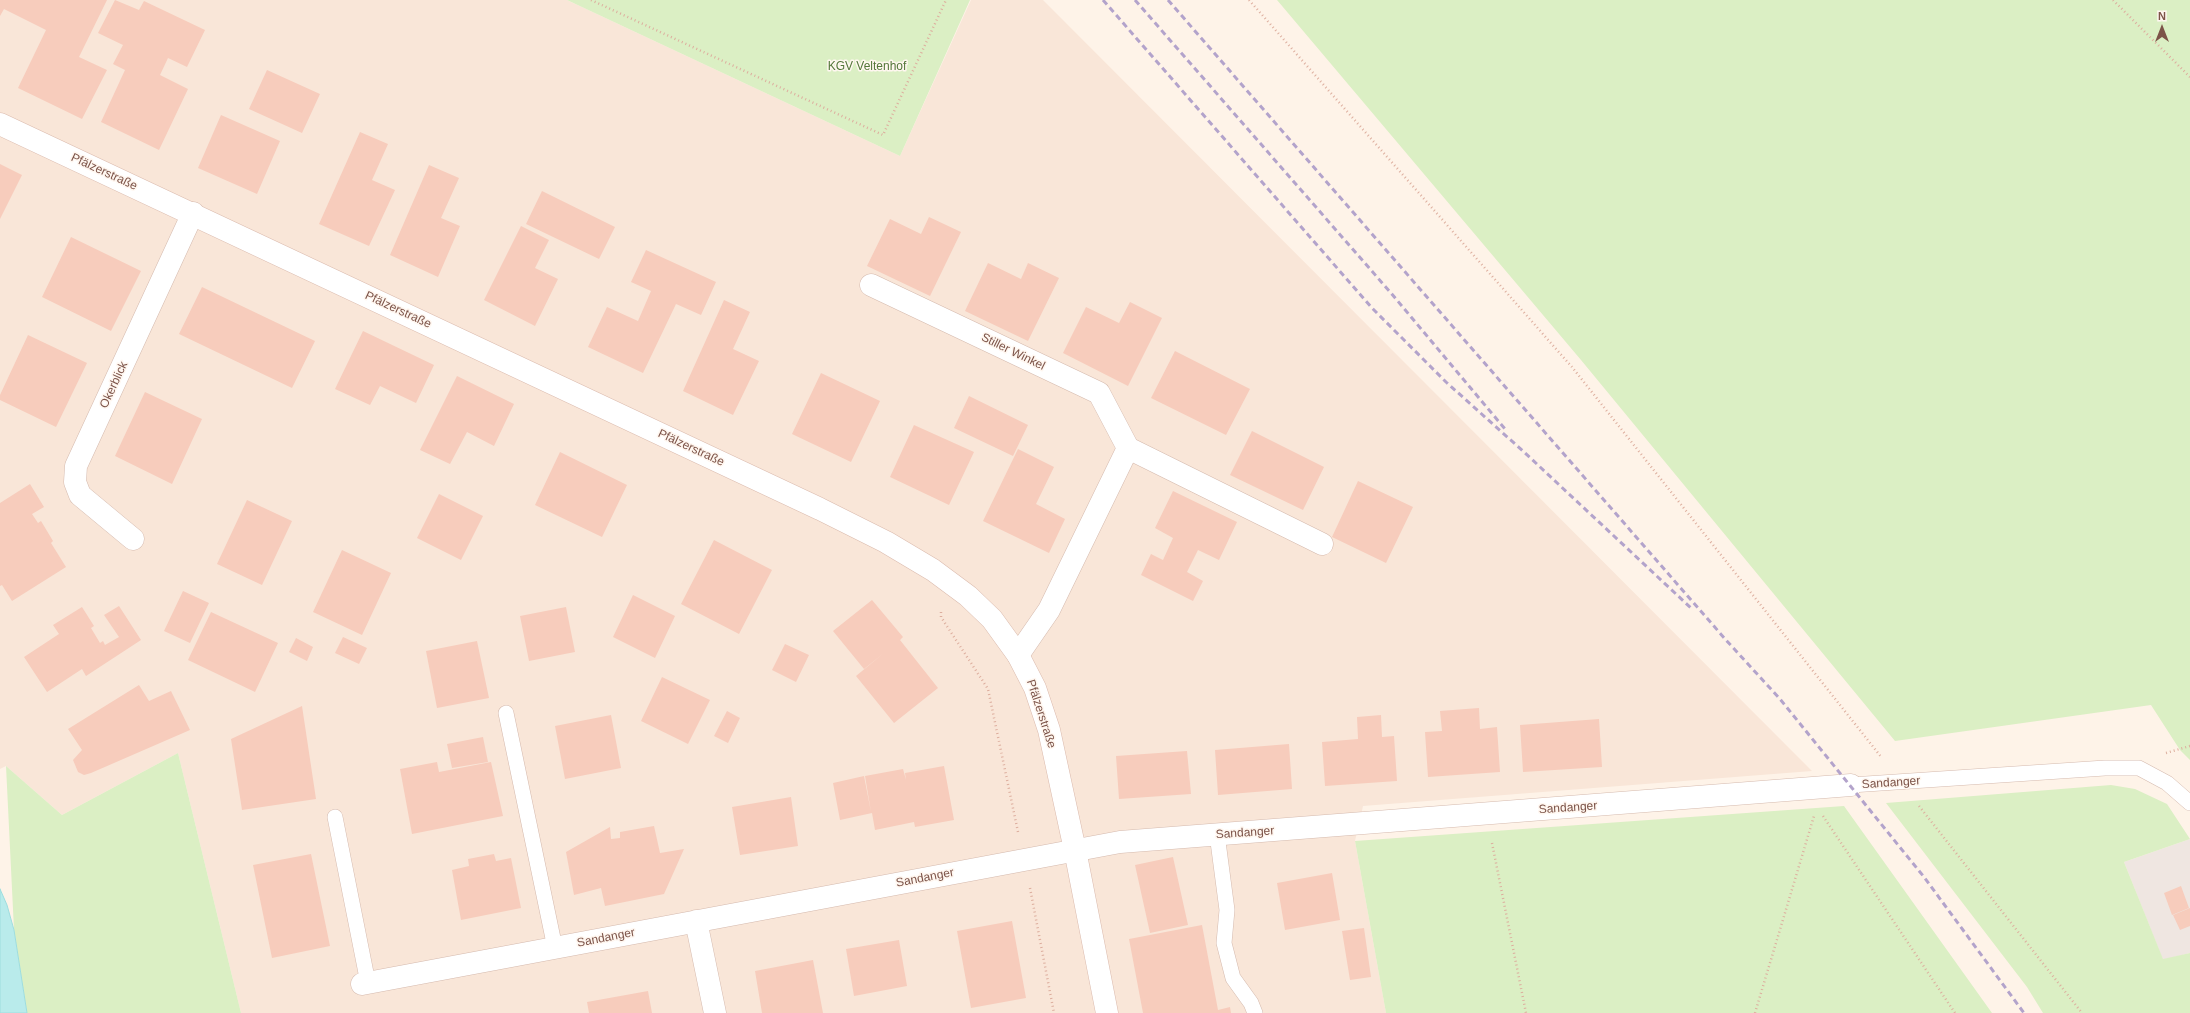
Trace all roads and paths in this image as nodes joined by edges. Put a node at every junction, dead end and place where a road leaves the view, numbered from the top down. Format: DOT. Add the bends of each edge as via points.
graph roads {
  1 [pos="591,0"];
  2 [pos="946,0"];
  3 [pos="1249,0"];
  4 [pos="2113,0"];
  5 [pos="2190,76"];
  6 [pos="0,124"];
  7 [pos="193,213"];
  8 [pos="871,284"];
  9 [pos="1128,448"];
  10 [pos="133,539"];
  11 [pos="1322,544"];
  12 [pos="941,617"];
  13 [pos="1018,654"];
  14 [pos="506,713"];
  15 [pos="1900,782"];
  16 [pos="1851,785"];
  17 [pos="1820,798"];
  18 [pos="2190,803"];
  19 [pos="1487,814"];
  20 [pos="335,817"];
  21 [pos="1217,834"];
  22 [pos="1075,850"];
  23 [pos="1024,859"];
  24 [pos="696,921"];
  25 [pos="555,948"];
  26 [pos="365,984"];
  27 [pos="715,1013"];
  28 [pos="1054,1013"];
  29 [pos="1107,1013"];
  30 [pos="1255,1013"];
  31 [pos="1526,1013"];
  32 [pos="1755,1013"];
  33 [pos="1955,1013"];
  34 [pos="2082,1013"];
  1 -- 2 [label="path" via="883,135"];
  3 -- 15 [label="path" via="1572,367 1860,728"];
  4 -- 5 [label="path"];
  6 -- 7 [label="street, Pfälzerstraße"];
  7 -- 10 [label="street, Okerblick" via="76,466 75,482 80,495"];
  7 -- 13 [label="street, Pfälzerstraße" via="886,542 933,570 968,596 992,619"];
  8 -- 9 [label="street, Stiller Winkel" via="1099,393"];
  9 -- 11 [label="street"];
  9 -- 13 [label="street" via="1049,610"];
  12 -- 23 [label="path" via="988,689"];
  13 -- 22 [label="street, Pfälzerstraße" via="1035,688 1049,730"];
  14 -- 25 [label="lane"];
  15 -- 16 [label="lane, Sandanger"];
  15 -- 18 [label="lane, Sandanger" via="2139,768 2167,783"];
  15 -- 34 [label="path"];
  16 -- 17 [label="street, Sandanger"];
  17 -- 19 [label="street, Sandanger"];
  17 -- 32 [label="path"];
  17 -- 33 [label="path"];
  19 -- 21 [label="street, Sandanger"];
  19 -- 31 [label="path"];
  20 -- 26 [label="lane"];
  21 -- 22 [label="street, Sandanger" via="1120,842"];
  21 -- 30 [label="lane" via="1227,910 1224,943 1234,978"];
  22 -- 23 [label="street, Sandanger"];
  22 -- 29 [label="street, Pfälzerstraße"];
  23 -- 24 [label="street, Sandanger"];
  23 -- 28 [label="path"];
  24 -- 25 [label="street, Sandanger"];
  24 -- 27 [label="street"];
  25 -- 26 [label="street, Sandanger"];
}
